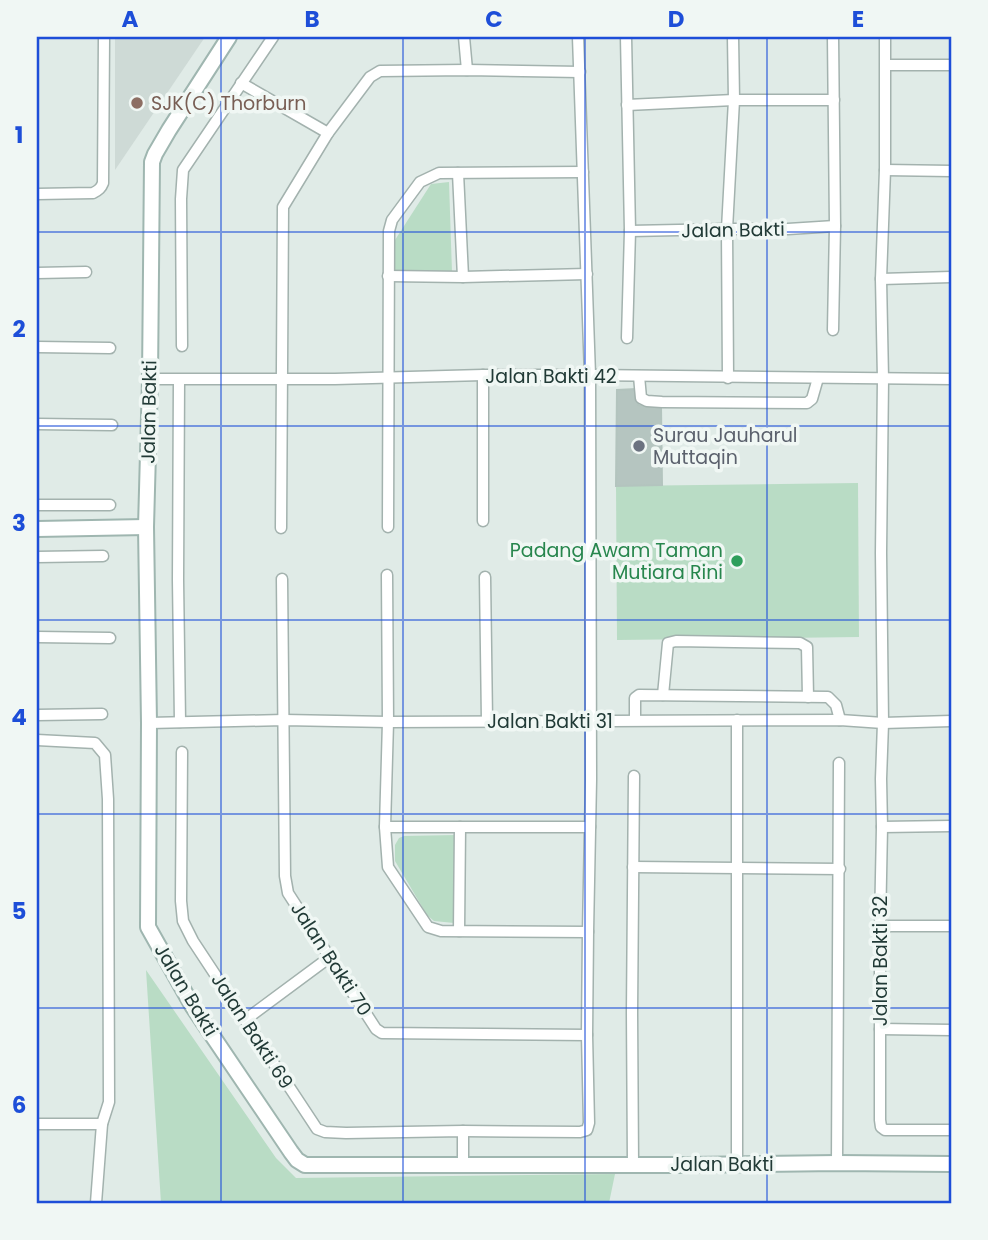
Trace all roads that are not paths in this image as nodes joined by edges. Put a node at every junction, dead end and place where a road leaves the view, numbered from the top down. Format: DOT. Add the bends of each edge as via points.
graph roads {
  1 [pos="104,37"];
  2 [pos="229,37"];
  3 [pos="273,37"];
  4 [pos="464,37"];
  5 [pos="578,37"];
  6 [pos="626,37"];
  7 [pos="733,37"];
  8 [pos="833,37"];
  9 [pos="885,37"];
  10 [pos="886,65"];
  11 [pos="951,65"];
  12 [pos="467,70"];
  13 [pos="580,72"];
  14 [pos="241,83"];
  15 [pos="734,100"];
  16 [pos="834,100"];
  17 [pos="627,105"];
  18 [pos="328,133"];
  19 [pos="885,170"];
  20 [pos="951,171"];
  21 [pos="583,172"];
  22 [pos="458,173"];
  23 [pos="37,194"];
  24 [pos="835,226"];
  25 [pos="727,229"];
  26 [pos="630,232"];
  27 [pos="86,272"];
  28 [pos="37,273"];
  29 [pos="587,274"];
  30 [pos="388,276"];
  31 [pos="463,277"];
  32 [pos="951,277"];
  33 [pos="881,279"];
  34 [pos="833,330"];
  35 [pos="627,338"];
  36 [pos="182,346"];
  37 [pos="37,347"];
  38 [pos="110,348"];
  39 [pos="483,375"];
  40 [pos="590,375"];
  41 [pos="639,376"];
  42 [pos="389,378"];
  43 [pos="728,378"];
  44 [pos="150,379"];
  45 [pos="818,379"];
  46 [pos="884,379"];
  47 [pos="951,379"];
  48 [pos="179,380"];
  49 [pos="283,380"];
  50 [pos="37,424"];
  51 [pos="113,425"];
  52 [pos="37,505"];
  53 [pos="110,505"];
  54 [pos="483,521"];
  55 [pos="146,527"];
  56 [pos="388,527"];
  57 [pos="281,528"];
  58 [pos="37,529"];
  59 [pos="103,556"];
  60 [pos="37,557"];
  61 [pos="387,575"];
  62 [pos="485,577"];
  63 [pos="282,579"];
  64 [pos="37,637"];
  65 [pos="110,638"];
  66 [pos="663,695"];
  67 [pos="808,697"];
  68 [pos="102,714"];
  69 [pos="37,715"];
  70 [pos="284,720"];
  71 [pos="635,720"];
  72 [pos="737,720"];
  73 [pos="840,720"];
  74 [pos="487,721"];
  75 [pos="591,721"];
  76 [pos="951,721"];
  77 [pos="180,722"];
  78 [pos="388,722"];
  79 [pos="149,723"];
  80 [pos="883,723"];
  81 [pos="37,740"];
  82 [pos="182,752"];
  83 [pos="839,763"];
  84 [pos="634,776"];
  85 [pos="951,826"];
  86 [pos="385,827"];
  87 [pos="460,827"];
  88 [pos="590,827"];
  89 [pos="882,827"];
  90 [pos="633,867"];
  91 [pos="736,868"];
  92 [pos="839,869"];
  93 [pos="880,926"];
  94 [pos="951,926"];
  95 [pos="459,930"];
  96 [pos="588,932"];
  97 [pos="330,957"];
  98 [pos="246,1020"];
  99 [pos="880,1029"];
  100 [pos="951,1030"];
  101 [pos="587,1035"];
  102 [pos="102,1124"];
  103 [pos="37,1125"];
  104 [pos="951,1130"];
  105 [pos="463,1131"];
  106 [pos="837,1163"];
  107 [pos="633,1164"];
  108 [pos="737,1164"];
  109 [pos="951,1164"];
  110 [pos="463,1165"];
  111 [pos="96,1203"];
  1 -- 23 [label="street" via="103,183 93,193"];
  2 -- 44 [label="street, Jalan Bakti" via="152,162"];
  3 -- 14 [label="street"];
  4 -- 12 [label="street"];
  5 -- 13 [label="street"];
  6 -- 17 [label="street"];
  7 -- 15 [label="street"];
  8 -- 16 [label="street"];
  9 -- 10 [label="street, Jalan Bakti 32"];
  10 -- 11 [label="street"];
  10 -- 19 [label="street, Jalan Bakti 32"];
  12 -- 13 [label="street"];
  12 -- 18 [label="street" via="380,71 370,77"];
  13 -- 21 [label="street"];
  14 -- 18 [label="street"];
  14 -- 36 [label="street" via="183,170"];
  15 -- 16 [label="street"];
  15 -- 17 [label="street"];
  15 -- 25 [label="street"];
  16 -- 24 [label="street"];
  17 -- 26 [label="street"];
  18 -- 49 [label="street" via="283,207"];
  19 -- 20 [label="street"];
  19 -- 33 [label="street, Jalan Bakti 32"];
  21 -- 22 [label="street"];
  21 -- 29 [label="street"];
  22 -- 30 [label="street" via="439,173 419,182 392,219"];
  22 -- 31 [label="street"];
  24 -- 25 [label="street, Jalan Bakti"];
  24 -- 34 [label="street"];
  25 -- 26 [label="street, Jalan Bakti"];
  25 -- 43 [label="street"];
  26 -- 35 [label="street"];
  27 -- 28 [label="street"];
  29 -- 31 [label="street"];
  29 -- 40 [label="street"];
  30 -- 31 [label="street"];
  30 -- 42 [label="street"];
  32 -- 33 [label="street"];
  33 -- 46 [label="street, Jalan Bakti 32"];
  37 -- 38 [label="street"];
  39 -- 40 [label="street, Jalan Bakti 42"];
  39 -- 42 [label="street, Jalan Bakti 42"];
  39 -- 54 [label="street"];
  40 -- 41 [label="street, Jalan Bakti 42"];
  40 -- 75 [label="street"];
  41 -- 43 [label="street, Jalan Bakti 42"];
  41 -- 45 [label="street" via="641,398 662,402 807,403"];
  42 -- 49 [label="street, Jalan Bakti 42"];
  42 -- 56 [label="street"];
  43 -- 45 [label="street, Jalan Bakti 42"];
  44 -- 48 [label="street, Jalan Bakti 42"];
  44 -- 55 [label="street, Jalan Bakti"];
  45 -- 46 [label="street, Jalan Bakti 42"];
  46 -- 47 [label="street, Jalan Bakti 42"];
  46 -- 80 [label="street, Jalan Bakti 32"];
  48 -- 49 [label="street, Jalan Bakti 42"];
  48 -- 77 [label="street"];
  49 -- 57 [label="street"];
  50 -- 51 [label="street"];
  52 -- 53 [label="street"];
  55 -- 58 [label="street"];
  55 -- 79 [label="street, Jalan Bakti"];
  59 -- 60 [label="street"];
  61 -- 78 [label="street"];
  62 -- 74 [label="street"];
  63 -- 70 [label="street, Jalan Bakti 70"];
  64 -- 65 [label="street"];
  66 -- 67 [label="street"];
  66 -- 67 [label="street" via="668,643 676,641 800,643 807,647"];
  66 -- 71 [label="street" via="635,698"];
  67 -- 73 [label="street" via="828,697"];
  68 -- 69 [label="street"];
  70 -- 77 [label="street, Jalan Bakti 31"];
  70 -- 78 [label="street, Jalan Bakti 31"];
  70 -- 97 [label="street, Jalan Bakti 70" via="288,893"];
  71 -- 72 [label="street, Jalan Bakti 31"];
  71 -- 75 [label="street, Jalan Bakti 31"];
  72 -- 73 [label="street, Jalan Bakti 31"];
  72 -- 91 [label="street"];
  73 -- 80 [label="street, Jalan Bakti 31"];
  74 -- 75 [label="street, Jalan Bakti 31"];
  74 -- 78 [label="street, Jalan Bakti 31"];
  75 -- 88 [label="street"];
  76 -- 80 [label="street, Jalan Bakti 31"];
  77 -- 79 [label="street, Jalan Bakti 31"];
  78 -- 86 [label="street"];
  79 -- 110 [label="street, Jalan Bakti" via="149,927 193,1007 291,1152 305,1165"];
  80 -- 89 [label="street, Jalan Bakti 32"];
  81 -- 102 [label="street" via="95,743 105,755 109,1102"];
  82 -- 98 [label="street, Jalan Bakti 69" via="183,921"];
  83 -- 92 [label="street"];
  84 -- 90 [label="street"];
  85 -- 89 [label="street"];
  86 -- 87 [label="street"];
  86 -- 95 [label="street" via="388,867 428,928"];
  87 -- 88 [label="street"];
  87 -- 95 [label="street"];
  88 -- 96 [label="street"];
  89 -- 93 [label="street, Jalan Bakti 32"];
  90 -- 91 [label="street"];
  90 -- 107 [label="street"];
  91 -- 92 [label="street"];
  91 -- 108 [label="street"];
  92 -- 106 [label="street"];
  93 -- 94 [label="street"];
  93 -- 99 [label="street, Jalan Bakti 32"];
  95 -- 96 [label="street"];
  96 -- 101 [label="street"];
  97 -- 98 [label="street, Jalan Bakti"];
  97 -- 101 [label="street, Jalan Bakti 70" via="382,1033"];
  98 -- 105 [label="street, Jalan Bakti 69" via="317,1129 339,1133"];
  99 -- 100 [label="street"];
  99 -- 104 [label="street, Jalan Bakti 32" via="881,1127"];
  101 -- 105 [label="street" via="587,1130"];
  102 -- 103 [label="street"];
  102 -- 111 [label="street"];
  105 -- 110 [label="street"];
  106 -- 108 [label="street, Jalan Bakti"];
  106 -- 109 [label="street, Jalan Bakti"];
  107 -- 108 [label="street, Jalan Bakti"];
  107 -- 110 [label="street, Jalan Bakti"];
}
